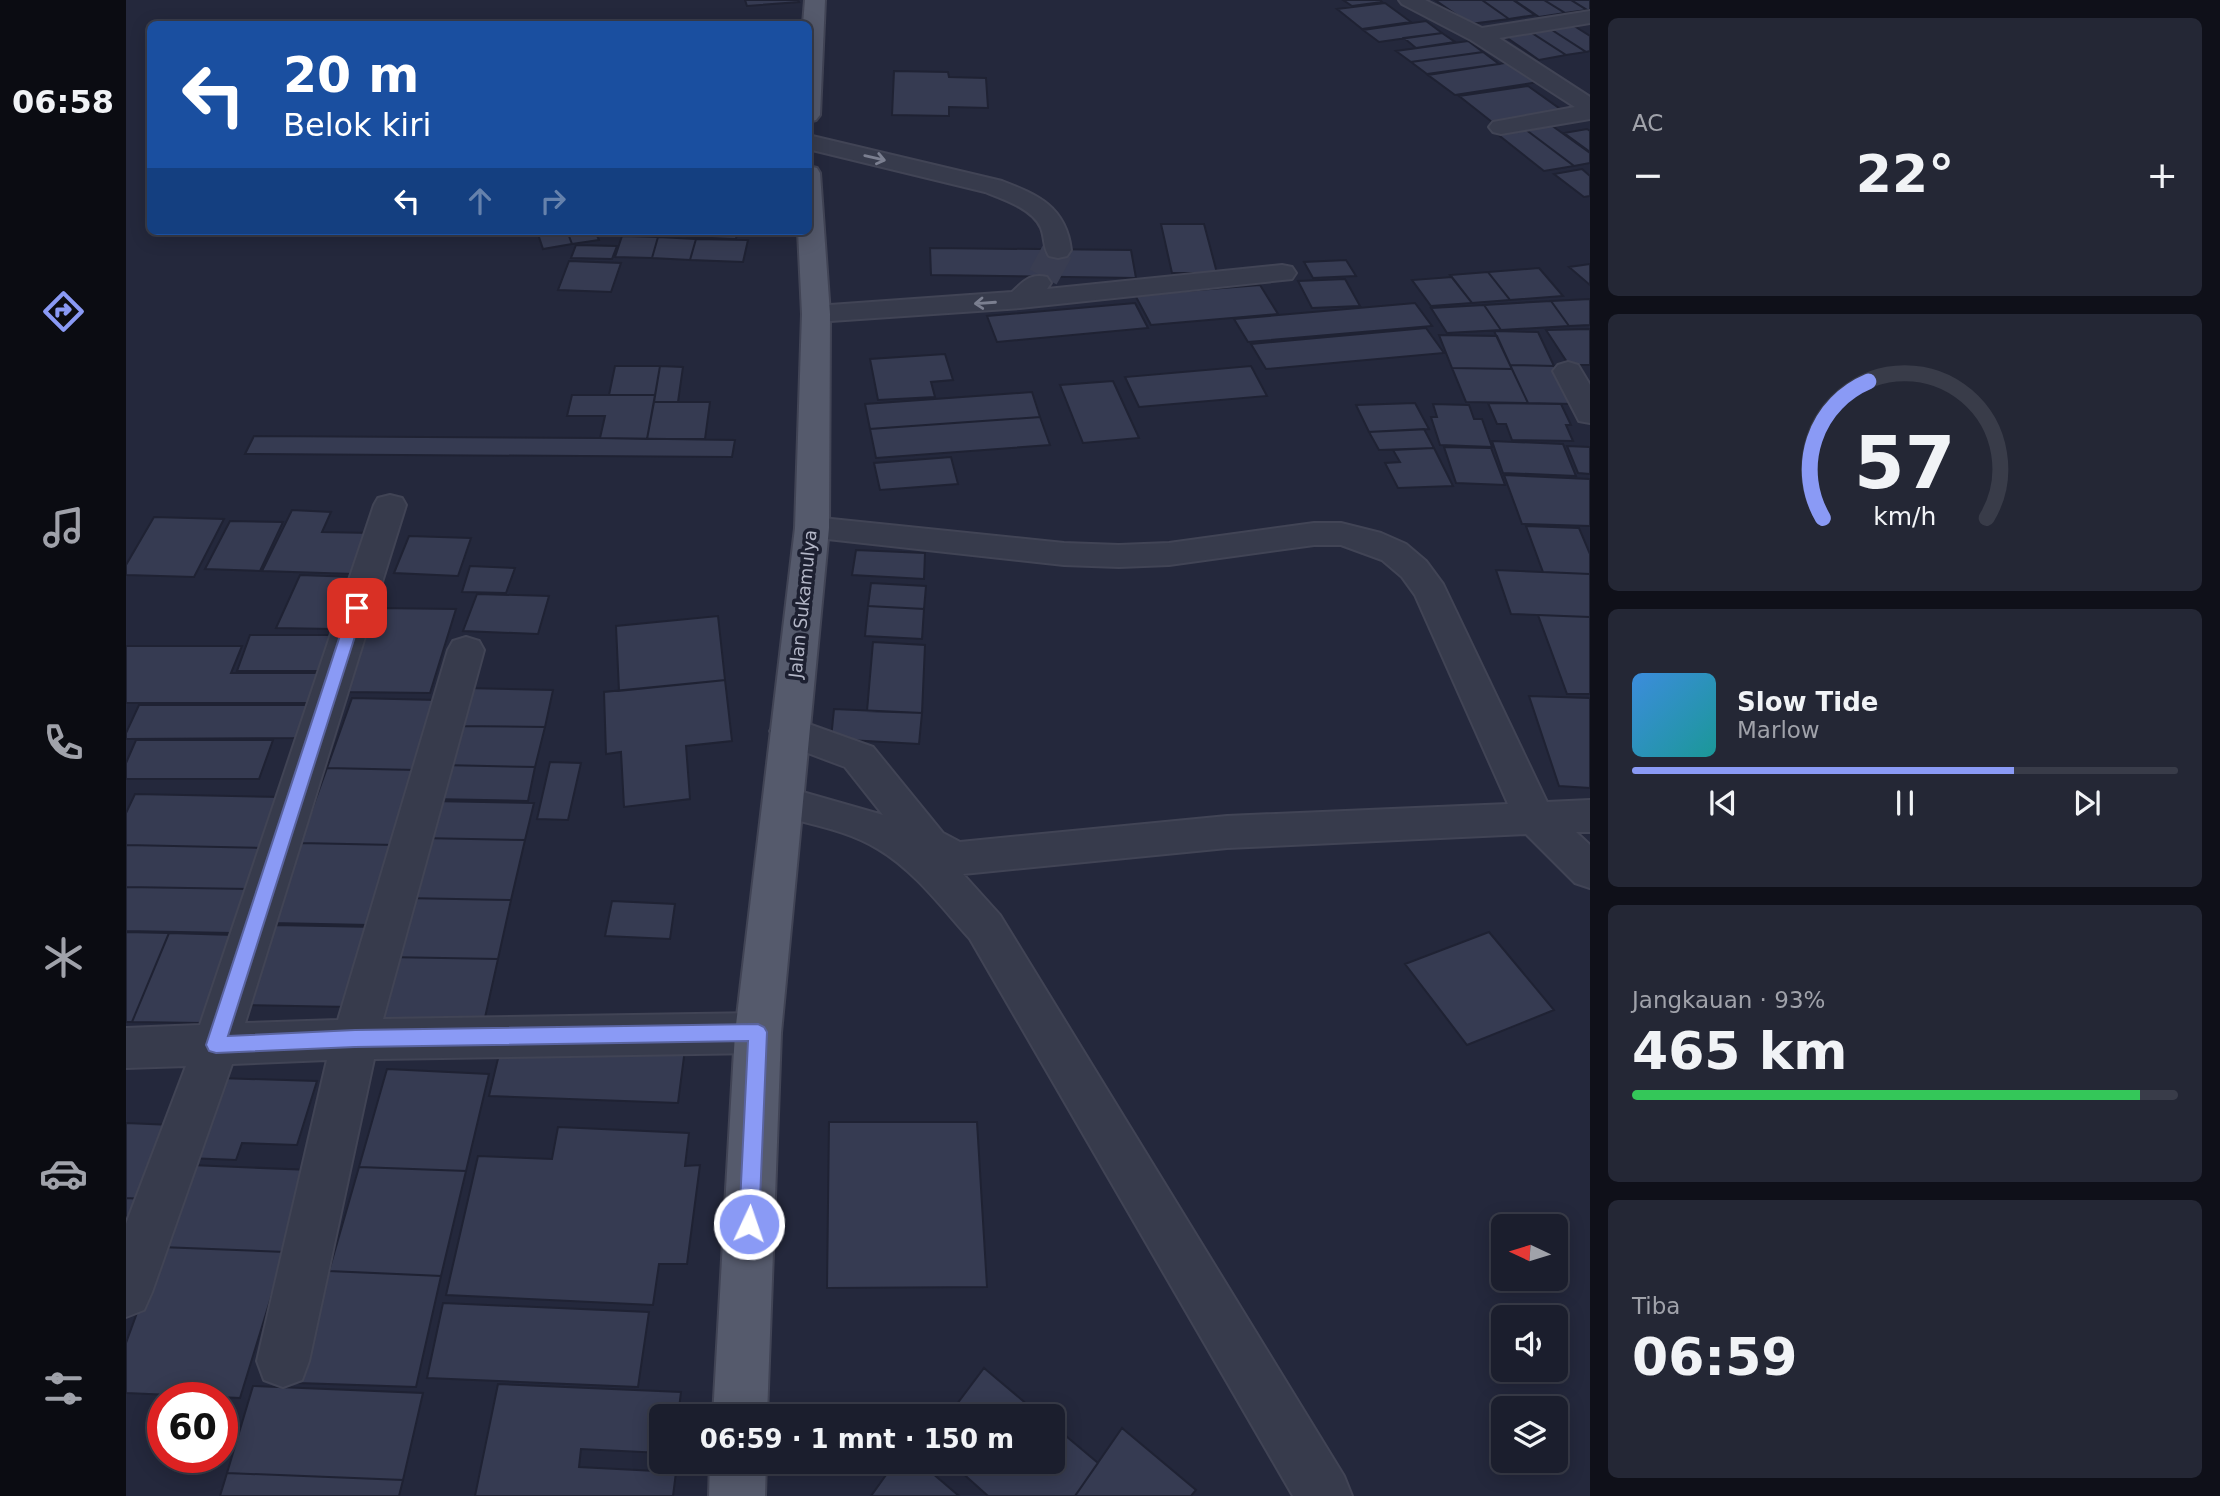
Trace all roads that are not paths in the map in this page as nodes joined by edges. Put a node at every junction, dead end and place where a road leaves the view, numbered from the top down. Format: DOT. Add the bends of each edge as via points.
graph roads {
  1 [pos="815,0"];
  2 [pos="1409,0"];
  3 [pos="1590,17"];
  4 [pos="1479,35"];
  5 [pos="812,49"];
  6 [pos="1586,102"];
  7 [pos="1501,127"];
  8 [pos="812,143"];
  9 [pos="812,235"];
  10 [pos="1058,250"];
  11 [pos="1282,273"];
  12 [pos="1043,276"];
  13 [pos="1020,300"];
  14 [pos="816,314"];
  15 [pos="1568,372"];
  16 [pos="1590,414"];
  17 [pos="390,505"];
  18 [pos="812,528"];
  19 [pos="466,650"];
  20 [pos="789,731"];
  21 [pos="785,802"];
  22 [pos="1590,816"];
  23 [pos="1534,817"];
  24 [pos="1590,872"];
  25 [pos="758,1032"];
  26 [pos="355,1039"];
  27 [pos="216,1045"];
  28 [pos="126,1048"];
  29 [pos="126,1292"];
  30 [pos="283,1361"];
  31 [pos="741,1404"];
  32 [pos="738,1474"];
  33 [pos="737,1496"];
  34 [pos="1324,1496"];
  1 -- 5 [label="main road"];
  2 -- 4 [label="street"];
  3 -- 4 [label="street"];
  4 -- 6 [label="street"];
  6 -- 7 [label="street"];
  8 -- 10 [label="street, one-way" via="993,186 1017,196 1055,228"];
  9 -- 14 [label="main road, Jalan Sukamulya"];
  11 -- 13 [label="street"];
  12 -- 13 [label="street"];
  13 -- 14 [label="street, one-way"];
  14 -- 18 [label="main road, Jalan Sukamulya"];
  15 -- 16 [label="street"];
  17 -- 27 [label="street"];
  18 -- 20 [label="main road, Jalan Sukamulya"];
  18 -- 23 [label="street" via="1119,556 1169,554 1314,534 1369,541 1404,560 1431,592"];
  19 -- 26 [label="street"];
  20 -- 21 [label="main road, Jalan Sukamulya"];
  20 -- 23 [label="street" via="859,757 929,844 954,858 1227,832"];
  21 -- 25 [label="main road, Jalan Sukamulya"];
  21 -- 34 [label="street" via="893,837 985,927"];
  22 -- 23 [label="street"];
  23 -- 24 [label="street"];
  25 -- 26 [label="street"];
  25 -- 31 [label="main road, Jalan Sukamulya"];
  26 -- 27 [label="street"];
  26 -- 30 [label="street"];
  27 -- 28 [label="street"];
  27 -- 29 [label="street"];
  32 -- 33 [label="main road"];
}
